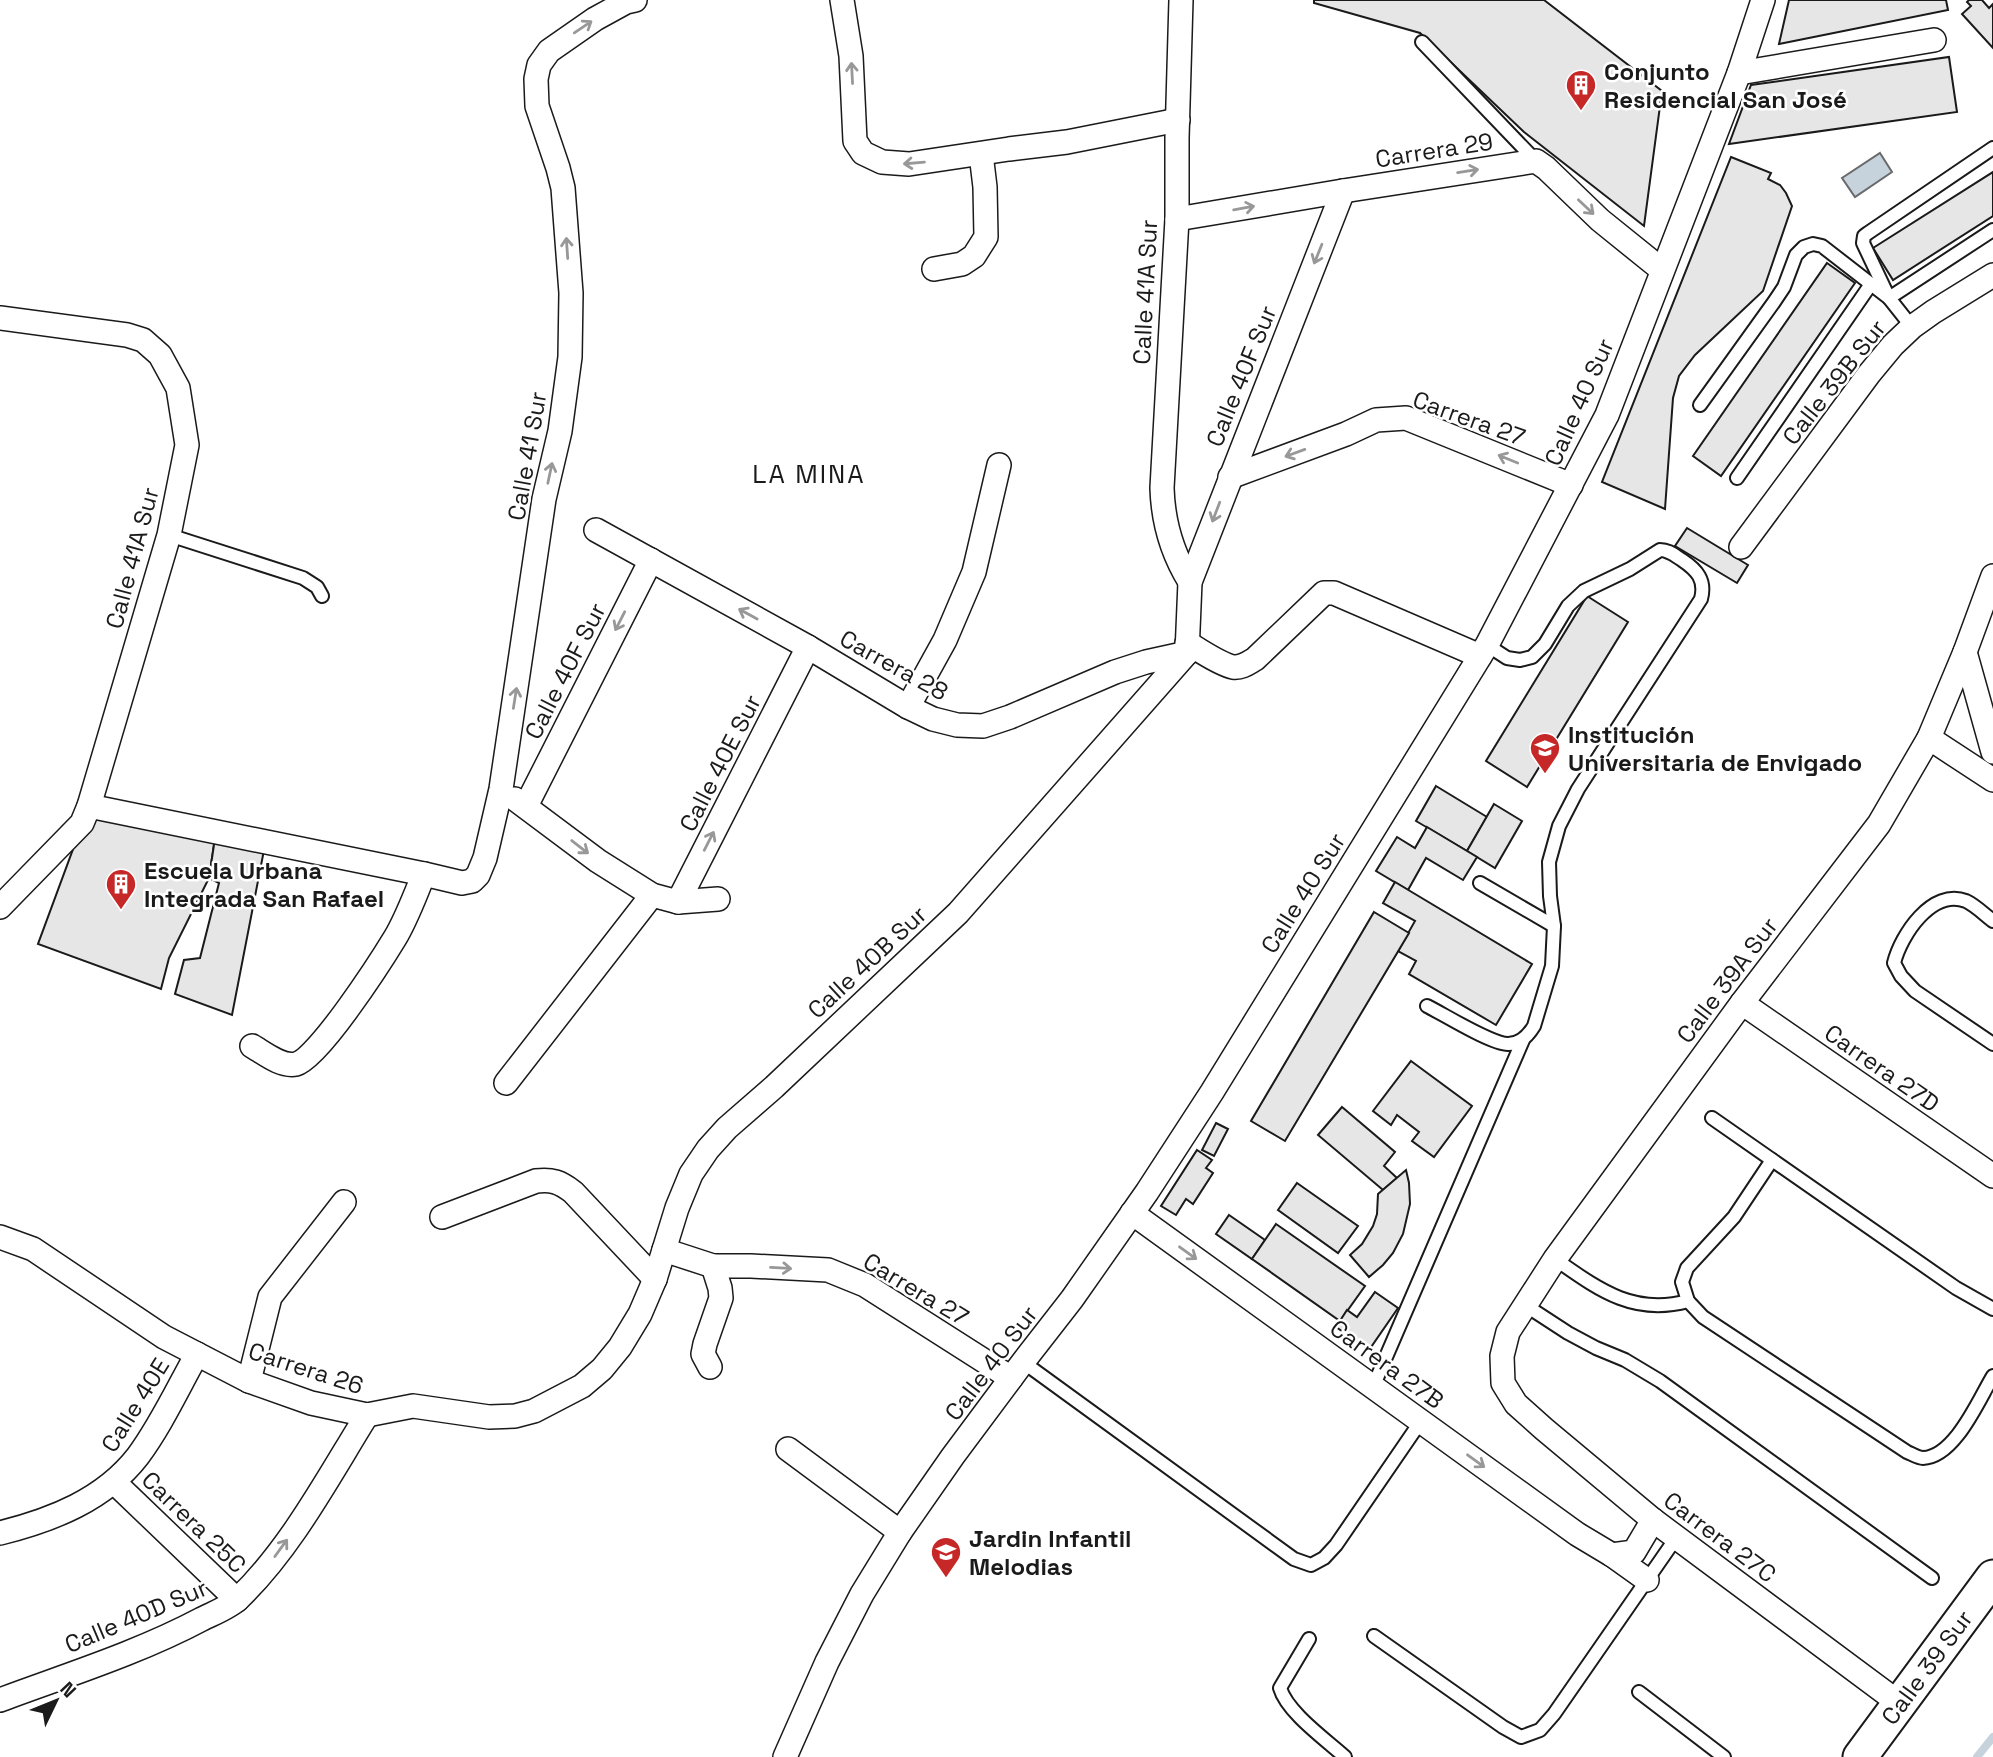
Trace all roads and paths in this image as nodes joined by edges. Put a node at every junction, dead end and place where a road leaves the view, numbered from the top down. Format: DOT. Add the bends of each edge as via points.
graph roads {
  1 [pos="635,0"];
  2 [pos="842,0"];
  3 [pos="1181,0"];
  4 [pos="1763,0"];
  5 [pos="1934,40"];
  6 [pos="1422,42"];
  7 [pos="1739,73"];
  8 [pos="1178,120"];
  9 [pos="1993,148"];
  10 [pos="981,154"];
  11 [pos="1536,161"];
  12 [pos="1343,191"];
  13 [pos="1177,219"];
  14 [pos="1993,230"];
  15 [pos="934,268"];
  16 [pos="1661,270"];
  17 [pos="1992,278"];
  18 [pos="1871,284"];
  19 [pos="1889,298"];
  20 [pos="0,318"];
  21 [pos="1912,327"];
  22 [pos="1700,405"];
  23 [pos="999,465"];
  24 [pos="1230,477"];
  25 [pos="1737,478"];
  26 [pos="1571,485"];
  27 [pos="596,530"];
  28 [pos="169,535"];
  29 [pos="1741,547"];
  30 [pos="650,560"];
  31 [pos="1993,576"];
  32 [pos="1190,582"];
  33 [pos="322,596"];
  34 [pos="808,647"];
  35 [pos="1187,648"];
  36 [pos="1483,651"];
  37 [pos="1965,652"];
  38 [pos="908,707"];
  39 [pos="1929,738"];
  40 [pos="1993,752"];
  41 [pos="1993,780"];
  42 [pos="501,789"];
  43 [pos="89,806"];
  44 [pos="526,806"];
  45 [pos="424,874"];
  46 [pos="1480,883"];
  47 [pos="652,895"];
  48 [pos="718,899"];
  49 [pos="678,902"];
  50 [pos="0,908"];
  51 [pos="1993,920"];
  52 [pos="1554,926"];
  53 [pos="1742,1003"];
  54 [pos="1427,1006"];
  55 [pos="1523,1040"];
  56 [pos="1993,1044"];
  57 [pos="252,1046"];
  58 [pos="506,1083"];
  59 [pos="1712,1118"];
  60 [pos="1772,1160"];
  61 [pos="1993,1176"];
  62 [pos="344,1202"];
  63 [pos="1132,1213"];
  64 [pos="442,1217"];
  65 [pos="0,1237"];
  66 [pos="664,1250"];
  67 [pos="1555,1259"];
  68 [pos="713,1266"];
  69 [pos="655,1279"];
  70 [pos="1688,1301"];
  71 [pos="1525,1304"];
  72 [pos="1993,1309"];
  73 [pos="197,1354"];
  74 [pos="710,1367"];
  75 [pos="1017,1370"];
  76 [pos="1993,1376"];
  77 [pos="249,1381"];
  78 [pos="582,1386"];
  79 [pos="1373,1387"];
  80 [pos="1516,1404"];
  81 [pos="368,1415"];
  82 [pos="1421,1421"];
  83 [pos="789,1449"];
  84 [pos="114,1482"];
  85 [pos="1653,1520"];
  86 [pos="900,1532"];
  87 [pos="0,1533"];
  88 [pos="1676,1538"];
  89 [pos="1612,1555"];
  90 [pos="1993,1577"];
  91 [pos="1932,1578"];
  92 [pos="1647,1580"];
  93 [pos="237,1600"];
  94 [pos="1374,1636"];
  95 [pos="1310,1639"];
  96 [pos="1639,1692"];
  97 [pos="0,1700"];
  98 [pos="1899,1703"];
  99 [pos="785,1757"];
  100 [pos="1345,1757"];
  101 [pos="1724,1757"];
  102 [pos="1860,1757"];
  42 -- 1 [label="street, Calle 41 Sur, one-way" via="570,357 571,293 563,188 537,106 536,79 549,51 595,19"];
  10 -- 2 [label="street, one-way" via="909,164 882,162 863,153 855,142 851,56"];
  3 -- 8 [label="street, Calle 41A Sur"];
  4 -- 7 [label="street, Calle 40 Sur"];
  5 -- 7 [label="street"];
  6 -- 11 [label="lane"];
  7 -- 16 [label="street, Calle 40 Sur"];
  8 -- 10 [label="street"];
  8 -- 13 [label="street, Calle 41A Sur"];
  9 -- 19 [label="lane" via="1864,236 1863,243"];
  10 -- 15 [label="street" via="986,237 974,256 962,264"];
  12 -- 11 [label="street, Carrera 29, one-way"];
  11 -- 16 [label="street, one-way"];
  13 -- 12 [label="street, Carrera 29, one-way"];
  12 -- 24 [label="street, Calle 40F Sur, one-way"];
  13 -- 32 [label="street, Calle 41A Sur" via="1162,488 1172,546"];
  14 -- 19 [label="lane"];
  16 -- 26 [label="street, Calle 40 Sur" via="1607,415"];
  17 -- 21 [label="street, Calle 39B Sur"];
  18 -- 19 [label="lane"];
  18 -- 22 [label="lane" via="1822,246 1804,247 1784,287"];
  18 -- 25 [label="lane"];
  19 -- 21 [label="lane"];
  20 -- 28 [label="street, Calle 41A Sur" via="127,335 144,340 160,355 178,388 187,445"];
  21 -- 29 [label="street, Calle 39B Sur" via="1869,374"];
  23 -- 38 [label="street" via="974,572 945,640"];
  26 -- 24 [label="street, Carrera 27, one-way" via="1406,418 1376,420"];
  24 -- 32 [label="street, Calle 40F Sur, one-way"];
  26 -- 36 [label="street, Calle 40 Sur"];
  27 -- 30 [label="street, Carrera 28"];
  28 -- 33 [label="lane" via="303,578"];
  28 -- 43 [label="street, Calle 41A Sur"];
  34 -- 30 [label="street, Carrera 28, one-way"];
  30 -- 44 [label="street, Calle 40F Sur, one-way"];
  31 -- 37 [label="street, Calle 39A Sur"];
  32 -- 35 [label="street"];
  34 -- 38 [label="street, Carrera 28"];
  49 -- 34 [label="street, Calle 40E Sur, one-way"];
  35 -- 36 [label="street" via="1233,667 1244,666 1324,593 1334,593"];
  35 -- 38 [label="street, Carrera 28" via="983,726 933,719"];
  35 -- 66 [label="street, Calle 40B Sur" via="958,913 708,1149 691,1174"];
  36 -- 52 [label="lane" via="1520,660 1532,657 1584,591 1660,550 1693,567 1703,584 1701,599 1564,811 1549,862"];
  36 -- 63 [label="street, Calle 40 Sur" via="1212,1092"];
  37 -- 39 [label="street, Calle 39A Sur"];
  37 -- 40 [label="street"];
  39 -- 41 [label="street"];
  39 -- 53 [label="street, Calle 39A Sur" via="1879,824"];
  42 -- 44 [label="street"];
  42 -- 45 [label="street, Calle 41 Sur" via="478,875 462,883"];
  43 -- 45 [label="street"];
  43 -- 50 [label="street, Calle 41A Sur" via="82,823"];
  44 -- 47 [label="street, one-way"];
  45 -- 57 [label="street" via="396,936 311,1055 288,1064"];
  46 -- 52 [label="lane"];
  47 -- 49 [label="street"];
  47 -- 58 [label="street"];
  48 -- 49 [label="street"];
  51 -- 56 [label="lane" via="1966,901 1947,899 1931,905 1904,937 1894,963 1915,991"];
  52 -- 55 [label="lane" via="1552,966 1534,1026"];
  53 -- 61 [label="street, Carrera 27D"];
  53 -- 67 [label="street, Calle 39A Sur"];
  54 -- 55 [label="lane" via="1498,1042"];
  55 -- 79 [label="lane"];
  59 -- 60 [label="lane"];
  60 -- 70 [label="lane" via="1734,1217 1687,1268 1682,1283"];
  60 -- 72 [label="lane"];
  62 -- 77 [label="street" via="270,1297"];
  63 -- 75 [label="street, Calle 40 Sur"];
  63 -- 79 [label="street, Carrera 27B, one-way"];
  64 -- 69 [label="street" via="536,1181 561,1182"];
  65 -- 73 [label="street, Carrera 26" via="33,1249 164,1338"];
  66 -- 68 [label="street, Carrera 27"];
  66 -- 69 [label="street, Calle 40B Sur"];
  67 -- 70 [label="lane" via="1599,1290 1624,1301 1644,1306"];
  67 -- 71 [label="street, Calle 39A Sur"];
  68 -- 74 [label="street" via="721,1298 703,1354"];
  68 -- 75 [label="street, Carrera 27, one-way" via="828,1270 865,1285"];
  69 -- 78 [label="street, Calle 40B Sur" via="620,1347"];
  70 -- 76 [label="lane" via="1703,1317 1922,1458 1937,1454 1955,1440"];
  71 -- 80 [label="street, Calle 39A Sur" via="1508,1332 1502,1356 1503,1383"];
  71 -- 91 [label="lane" via="1595,1348 1660,1381"];
  73 -- 77 [label="street, Carrera 26"];
  73 -- 84 [label="street, Calle 40E" via="144,1447"];
  75 -- 82 [label="lane" via="1294,1559 1311,1565 1336,1545"];
  75 -- 86 [label="street, Calle 40 Sur"];
  77 -- 81 [label="street, Carrera 26" via="311,1403"];
  78 -- 81 [label="street, Carrera 26" via="515,1416 489,1417 413,1406"];
  79 -- 82 [label="street, Carrera 27B"];
  80 -- 85 [label="street, Carrera 27C"];
  93 -- 81 [label="street, Calle 40D Sur, one-way" via="299,1524"];
  82 -- 89 [label="street, Carrera 27B, one-way"];
  83 -- 86 [label="street"];
  84 -- 87 [label="street, Calle 40E" via="62,1514"];
  84 -- 93 [label="street, Carrera 25C"];
  85 -- 88 [label="street, Carrera 27C"];
  85 -- 89 [label="street" via="1634,1552"];
  86 -- 99 [label="street, Calle 40 Sur" via="827,1662"];
  88 -- 92 [label="lane"];
  88 -- 98 [label="street, Carrera 27C"];
  89 -- 92 [label="street, Carrera 27B"];
  90 -- 98 [label="street, Calle 39 Sur"];
  92 -- 94 [label="lane" via="1554,1714 1540,1730 1521,1737"];
  93 -- 97 [label="street, Calle 40D Sur" via="190,1626"];
  95 -- 100 [label="lane" via="1280,1688 1291,1708"];
  96 -- 101 [label="lane"];
  98 -- 102 [label="street, Calle 39 Sur"];
}
